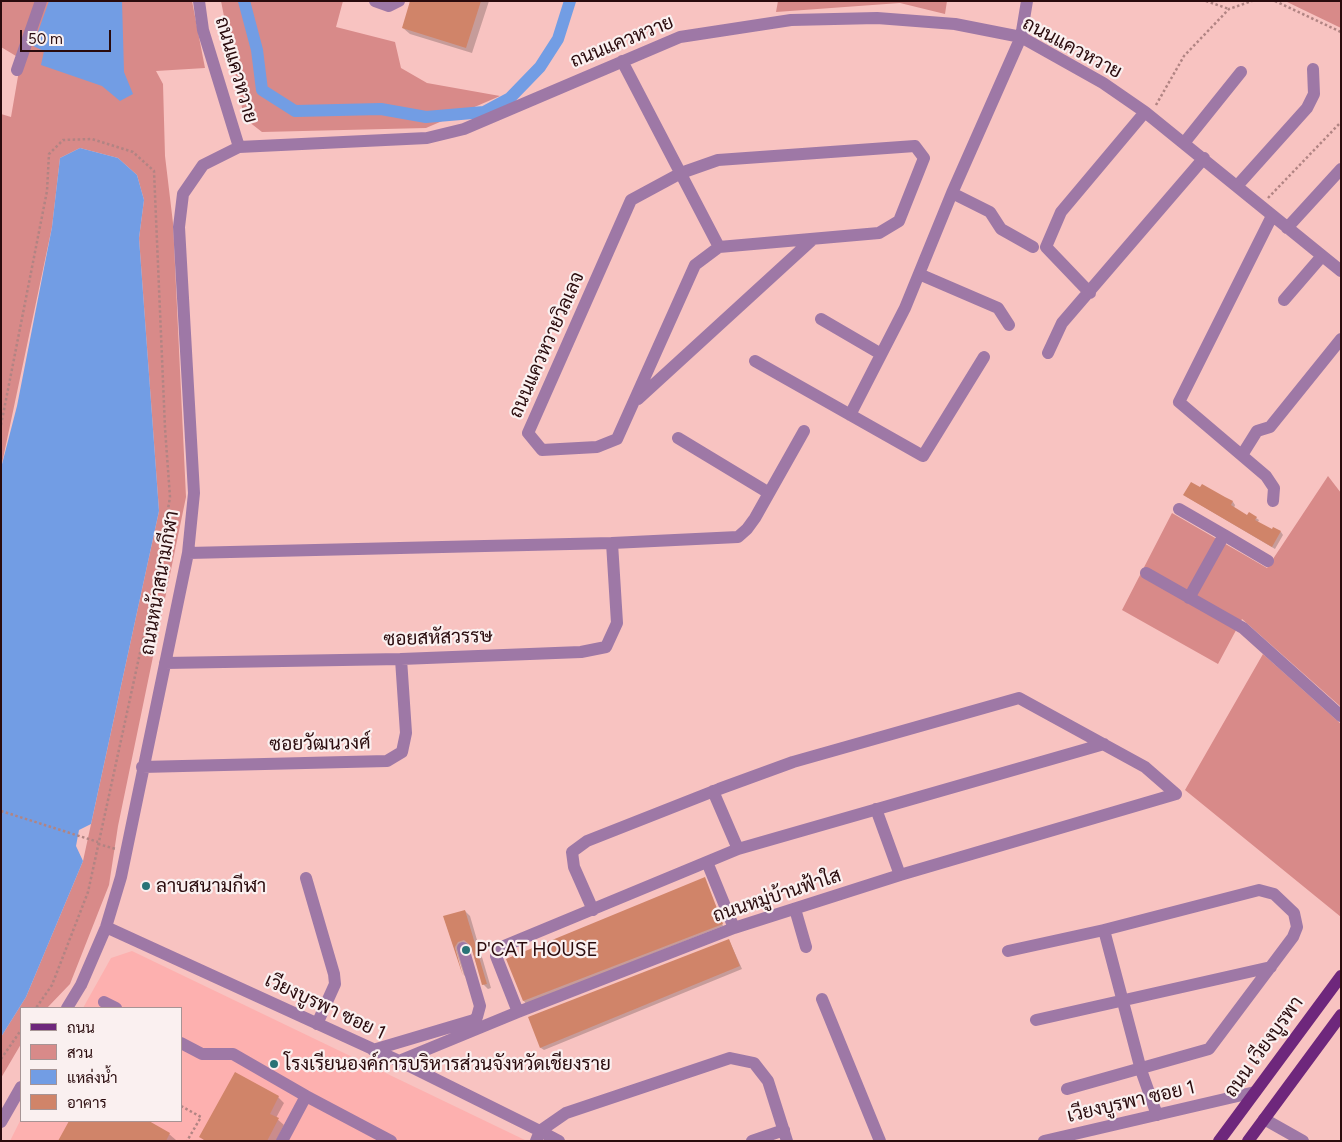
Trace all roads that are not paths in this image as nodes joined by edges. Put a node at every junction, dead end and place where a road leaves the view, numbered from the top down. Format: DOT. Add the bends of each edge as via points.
graph roads {
  1 [pos="41,1"];
  2 [pos="199,1"];
  3 [pos="375,1"];
  4 [pos="399,1"];
  5 [pos="1027,1"];
  6 [pos="1021,37"];
  7 [pos="622,61"];
  8 [pos="17,70"];
  9 [pos="1313,70"];
  10 [pos="1241,72"];
  11 [pos="1147,114"];
  12 [pos="1184,143"];
  13 [pos="239,147"];
  14 [pos="1204,158"];
  15 [pos="1341,169"];
  16 [pos="681,173"];
  17 [pos="1237,186"];
  18 [pos="952,193"];
  19 [pos="1272,216"];
  20 [pos="1287,228"];
  21 [pos="813,239"];
  22 [pos="719,247"];
  23 [pos="1033,247"];
  24 [pos="1322,256"];
  25 [pos="1341,270"];
  26 [pos="919,274"];
  27 [pos="1090,293"];
  28 [pos="1284,300"];
  29 [pos="821,319"];
  30 [pos="1009,326"];
  31 [pos="1341,339"];
  32 [pos="1048,353"];
  33 [pos="881,354"];
  34 [pos="984,357"];
  35 [pos="755,361"];
  36 [pos="633,404"];
  37 [pos="850,415"];
  38 [pos="804,431"];
  39 [pos="678,438"];
  40 [pos="1242,455"];
  41 [pos="769,493"];
  42 [pos="1273,500"];
  43 [pos="1179,509"];
  44 [pos="1224,535"];
  45 [pos="612,543"];
  46 [pos="188,553"];
  47 [pos="1268,560"];
  48 [pos="1146,573"];
  49 [pos="1189,598"];
  50 [pos="401,659"];
  51 [pos="165,662"];
  52 [pos="1341,716"];
  53 [pos="1104,744"];
  54 [pos="142,767"];
  55 [pos="713,791"];
  56 [pos="876,809"];
  57 [pos="738,849"];
  58 [pos="707,862"];
  59 [pos="900,875"];
  60 [pos="306,878"];
  61 [pos="795,909"];
  62 [pos="593,910"];
  63 [pos="106,927"];
  64 [pos="734,928"];
  65 [pos="1104,930"];
  66 [pos="806,947"];
  67 [pos="463,948"];
  68 [pos="1008,952"];
  69 [pos="1271,967"];
  70 [pos="1341,976"];
  71 [pos="822,999"];
  72 [pos="1122,999"];
  73 [pos="68,1007"];
  74 [pos="518,1012"];
  75 [pos="1341,1015"];
  76 [pos="1036,1020"];
  77 [pos="317,1024"];
  78 [pos="182,1044"];
  79 [pos="373,1050"];
  80 [pos="399,1061"];
  81 [pos="1141,1070"];
  82 [pos="20,1089"];
  83 [pos="1067,1090"];
  84 [pos="1255,1092"];
  85 [pos="306,1096"];
  86 [pos="1157,1115"];
  87 [pos="1264,1119"];
  88 [pos="1,1122"];
  89 [pos="786,1135"];
  90 [pos="538,1136"];
  91 [pos="282,1141"];
  92 [pos="391,1141"];
  93 [pos="559,1141"];
  94 [pos="752,1141"];
  95 [pos="880,1141"];
  96 [pos="1044,1141"];
  97 [pos="1219,1141"];
  98 [pos="1248,1141"];
  99 [pos="1303,1141"];
  1 -- 8 [label="street"];
  2 -- 13 [label="street, ถนนแควหวาย" via="203,30"];
  3 -- 4 [label="street" via="389,6"];
  5 -- 6 [label="street"];
  6 -- 7 [label="street, ถนนแควหวาย" via="955,24 877,18 791,20 680,37"];
  6 -- 11 [label="street, ถนนแควหวาย" via="1103,83"];
  6 -- 18 [label="street"];
  7 -- 13 [label="street, ถนนแควหวาย" via="464,129 427,138"];
  7 -- 16 [label="street"];
  9 -- 17 [label="street" via="1314,94 1307,108"];
  10 -- 12 [label="street"];
  11 -- 12 [label="street, ถนนแควหวาย"];
  11 -- 27 [label="street" via="1061,212 1046,247"];
  12 -- 14 [label="street, ถนนแควหวาย"];
  13 -- 46 [label="street, ถนนหน้าสนามกีฬา" via="203,165 183,194 179,227 194,494"];
  14 -- 17 [label="street, ถนนแควหวาย"];
  14 -- 27 [label="street"];
  15 -- 20 [label="street"];
  16 -- 21 [label="street, ถนนแควหวายวิลเลจ" via="718,160 915,146 924,158 899,221 880,234"];
  16 -- 22 [label="street"];
  16 -- 36 [label="street, ถนนแควหวายวิลเลจ" via="631,200 528,433 542,450 596,447 617,439"];
  17 -- 19 [label="street, ถนนแควหวาย"];
  18 -- 23 [label="street" via="990,212 1001,229"];
  18 -- 26 [label="street"];
  19 -- 20 [label="street, ถนนแควหวาย"];
  19 -- 40 [label="street" via="1179,402"];
  20 -- 24 [label="street, ถนนแควหวาย"];
  21 -- 22 [label="street, ถนนแควหวายวิลเลจ"];
  21 -- 36 [label="street, ถนนแควหวายวิลเลจ"];
  22 -- 36 [label="street, ถนนแควหวายวิลเลจ" via="696,265"];
  24 -- 25 [label="street, ถนนแควหวาย"];
  24 -- 28 [label="street"];
  26 -- 30 [label="street" via="998,308"];
  26 -- 33 [label="street"];
  27 -- 32 [label="street" via="1062,323"];
  29 -- 33 [label="street"];
  31 -- 40 [label="street" via="1270,427 1257,431"];
  33 -- 37 [label="street"];
  34 -- 37 [label="street" via="923,456"];
  35 -- 37 [label="street"];
  38 -- 41 [label="street"];
  39 -- 41 [label="street"];
  40 -- 42 [label="street" via="1266,476 1274,488"];
  41 -- 45 [label="street" via="747,530 738,537"];
  43 -- 44 [label="street"];
  44 -- 47 [label="street"];
  44 -- 49 [label="street"];
  45 -- 46 [label="street"];
  45 -- 50 [label="street, ซอยสหัสวรรษ" via="617,623 606,648 582,652"];
  46 -- 51 [label="street, ถนนหน้าสนามกีฬา"];
  48 -- 49 [label="street"];
  49 -- 52 [label="street" via="1243,628"];
  50 -- 51 [label="street, ซอยสหัสวรรษ"];
  50 -- 54 [label="street, ซอยวัฒนวงศ์" via="406,733 402,752 388,761"];
  51 -- 54 [label="street, ถนนหน้าสนามกีฬา"];
  53 -- 55 [label="street" via="1019,698 793,762"];
  53 -- 56 [label="street"];
  53 -- 59 [label="street, ถนนหมู่บ้านฟ้าใส" via="1145,767 1176,794"];
  54 -- 63 [label="street, ถนนหน้าสนามกีฬา" via="126,852"];
  55 -- 57 [label="street"];
  55 -- 62 [label="street" via="587,841 572,852 574,867"];
  56 -- 57 [label="street"];
  56 -- 59 [label="street"];
  57 -- 58 [label="street"];
  58 -- 62 [label="street"];
  58 -- 64 [label="street"];
  59 -- 61 [label="street, ถนนหมู่บ้านฟ้าใส"];
  60 -- 77 [label="street" via="335,984"];
  61 -- 64 [label="street, ถนนหมู่บ้านฟ้าใส"];
  61 -- 66 [label="street"];
  62 -- 74 [label="street" via="504,946 496,956"];
  63 -- 73 [label="street, ถนนหน้าสนามกีฬา"];
  63 -- 77 [label="street, เวียงบูรพา ซอย 1"];
  64 -- 74 [label="street, ถนนหมู่บ้านฟ้าใส"];
  65 -- 68 [label="street"];
  65 -- 69 [label="street" via="1264,890 1274,894 1297,920 1292,937"];
  65 -- 72 [label="street"];
  67 -- 79 [label="street" via="480,1006 477,1017"];
  69 -- 72 [label="street"];
  69 -- 81 [label="street" via="1208,1049"];
  70 -- 84 [label="main road, ถนน เวียงบูรพา"];
  71 -- 95 [label="street"];
  72 -- 76 [label="street"];
  72 -- 81 [label="street"];
  74 -- 80 [label="street, ถนนหมู่บ้านฟ้าใส"];
  75 -- 87 [label="main road"];
  77 -- 79 [label="street, เวียงบูรพา ซอย 1"];
  78 -- 85 [label="street" via="202,1054 233,1054"];
  79 -- 80 [label="street, เวียงบูรพา ซอย 1"];
  80 -- 90 [label="street, เวียงบูรพา ซอย 1"];
  81 -- 83 [label="street"];
  81 -- 86 [label="street"];
  82 -- 88 [label="street"];
  84 -- 86 [label="street, เวียงบูรพา ซอย 1"];
  84 -- 97 [label="main road, ถนน เวียงบูรพา"];
  85 -- 91 [label="street"];
  85 -- 92 [label="street"];
  86 -- 96 [label="street, เวียงบูรพา ซอย 1"];
  87 -- 98 [label="main road"];
  87 -- 99 [label="street"];
  89 -- 90 [label="street" via="768,1081 754,1063 730,1058 566,1113"];
  89 -- 94 [label="street"];
  90 -- 93 [label="street, เวียงบูรพา ซอย 1"];
}
